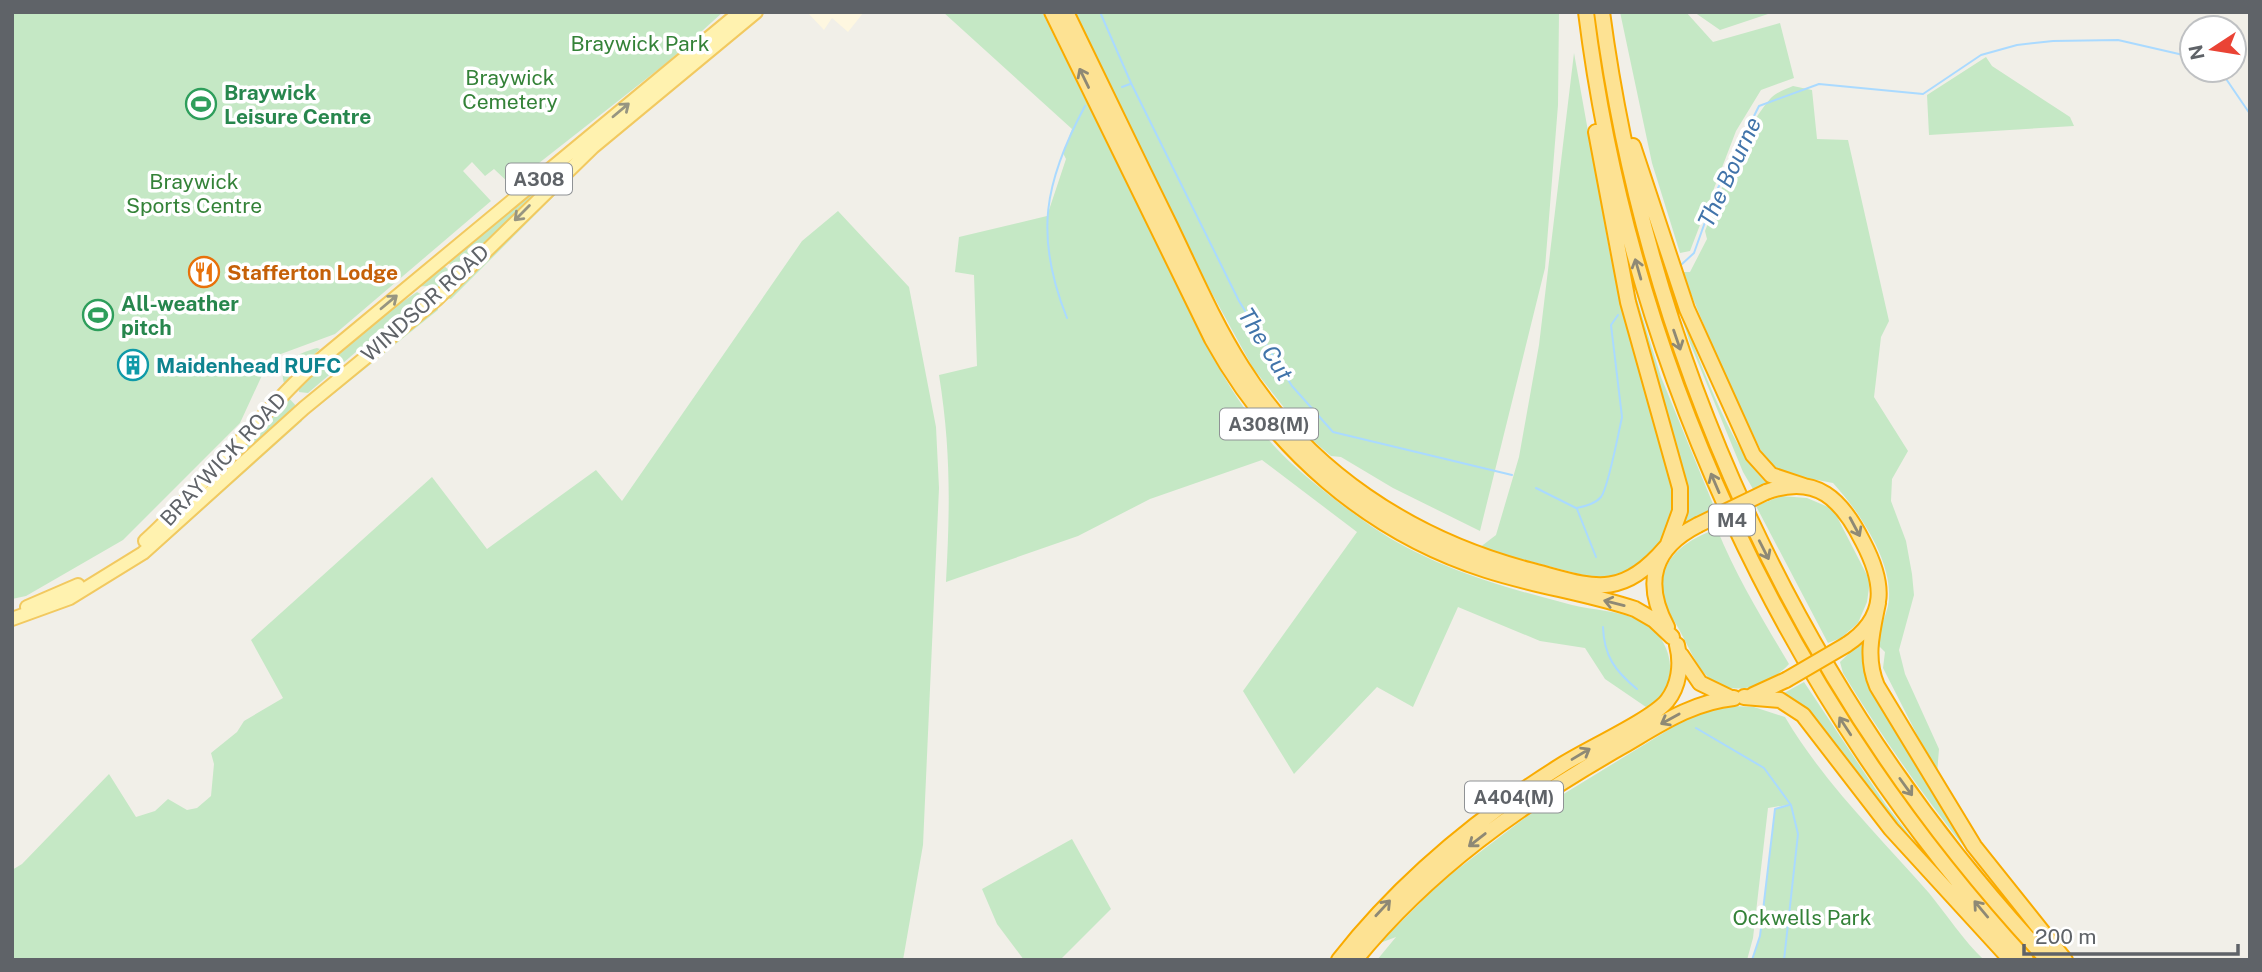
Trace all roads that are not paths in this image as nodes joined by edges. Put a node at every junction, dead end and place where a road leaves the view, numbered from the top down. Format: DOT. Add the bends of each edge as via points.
graph roads {
  1 [pos="740,12"];
  2 [pos="756,12"];
  3 [pos="1052,12"];
  4 [pos="1066,12"];
  5 [pos="1583,12"];
  6 [pos="1602,12"];
  7 [pos="1605,36"];
  8 [pos="1804,486"];
  9 [pos="1667,546"];
  10 [pos="1878,603"];
  11 [pos="12,611"];
  12 [pos="12,619"];
  13 [pos="1674,641"];
  14 [pos="1739,697"];
  15 [pos="1339,960"];
  16 [pos="1354,960"];
  17 [pos="2011,960"];
  18 [pos="2026,960"];
  19 [pos="2048,960"];
  20 [pos="2065,960"];
  11 -- 1 [label="main road, BRAYWICK ROAD / A308, one-way" via="86,581 138,548 308,370"];
  2 -- 12 [label="main road, WINDSOR ROAD / A308, one-way" via="593,147 437,299 304,408 143,554 70,598"];
  13 -- 3 [label="highway, A308(M), one-way" via="1654,620 1635,609 1486,570 1416,541 1344,496 1288,446 1246,395 1212,339"];
  4 -- 9 [label="highway, A308(M)" via="1232,350 1275,413 1328,467 1373,502 1430,535 1482,556 1554,576 1597,585 1619,584 1644,572"];
  5 -- 9 [label="highway, M4" via="1598,145 1621,268 1680,488 1680,511"];
  18 -- 5 [label="highway, M4, one-way" via="1934,852 1870,764 1796,644 1733,522 1684,408 1638,270 1606,139"];
  6 -- 7 [label="highway, M4"];
  7 -- 8 [label="highway, M4" via="1653,213 1712,368 1756,461 1771,475"];
  7 -- 19 [label="highway, M4, one-way" via="1620,128 1655,271 1698,399 1747,514 1804,626 1886,758 1955,852"];
  8 -- 9 [label="highway, M4, bridge" via="1766,492 1698,525"];
  8 -- 10 [label="highway, M4, one-way" via="1830,496 1850,516 1876,567"];
  9 -- 13 [label="highway, M4" via="1656,570 1654,591"];
  10 -- 14 [label="highway, bridge" via="1865,628 1846,645 1762,692"];
  10 -- 20 [label="highway, M4" via="1870,649 1877,686 1974,846"];
  13 -- 14 [label="highway, M4" via="1700,683 1713,692"];
  15 -- 13 [label="highway, A404(M), one-way" via="1401,889 1474,826 1562,765 1664,704 1678,677"];
  14 -- 16 [label="highway, A404(M), one-way" via="1685,711 1507,817 1434,876"];
  14 -- 17 [label="highway, M4" via="1780,700 1803,715 1891,829"];
}
